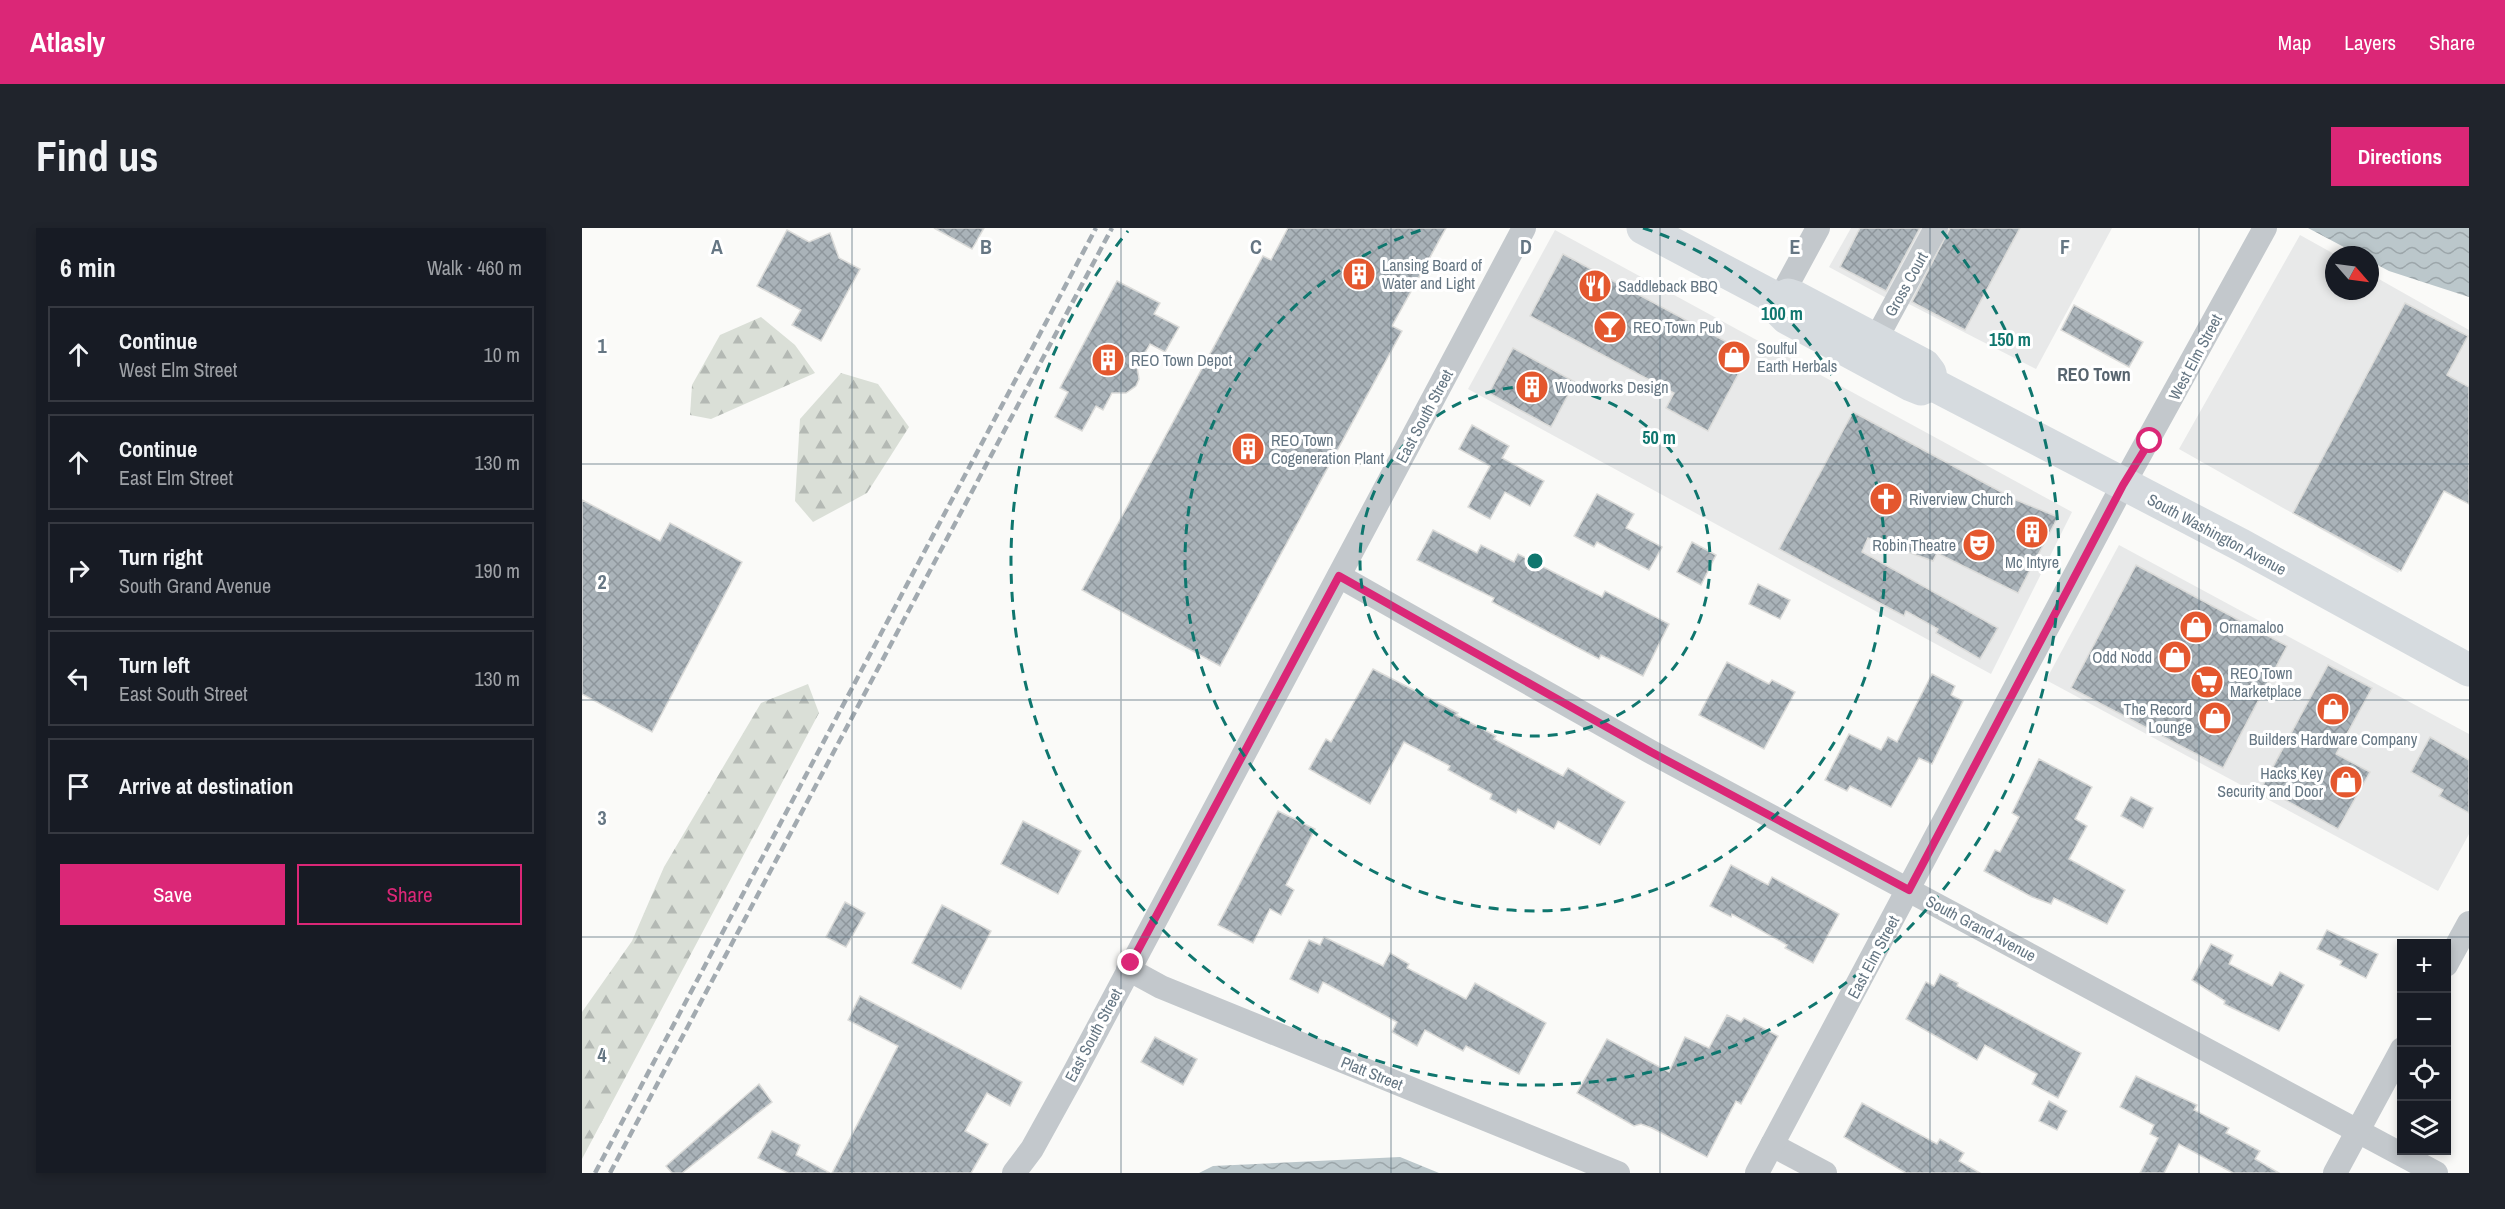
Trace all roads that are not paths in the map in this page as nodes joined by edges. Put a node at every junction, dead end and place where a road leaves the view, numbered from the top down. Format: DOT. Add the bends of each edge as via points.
graph roads {
  1 [pos="1524,228"];
  2 [pos="1643,228"];
  3 [pos="1818,228"];
  4 [pos="1936,228"];
  5 [pos="2265,228"];
  6 [pos="1779,300"];
  7 [pos="1876,339"];
  8 [pos="1932,384"];
  9 [pos="2123,485"];
  10 [pos="1339,576"];
  11 [pos="2469,670"];
  12 [pos="1909,890"];
  13 [pos="2469,923"];
  14 [pos="2451,956"];
  15 [pos="1128,969"];
  16 [pos="2397,1058"];
  17 [pos="2358,1131"];
  18 [pos="1772,1145"];
  19 [pos="1014,1173"];
  20 [pos="1618,1173"];
  21 [pos="1757,1173"];
  22 [pos="1825,1173"];
  23 [pos="2335,1173"];
  24 [pos="2436,1173"];
  1 -- 10 [label="street, East South Street"];
  2 -- 6 [label="street, South Washington Avenue"];
  3 -- 6 [label="street"];
  4 -- 7 [label="street, Gross Court"];
  5 -- 9 [label="street, West Elm Street"];
  6 -- 7 [label="street, South Washington Avenue" via="1788,295 1797,298"];
  6 -- 8 [label="street, South Washington Avenue" via="1780,311 1796,323 1911,386 1922,389"];
  7 -- 8 [label="street, South Washington Avenue" via="1924,365"];
  8 -- 9 [label="street, South Washington Avenue"];
  9 -- 11 [label="street, South Washington Avenue"];
  9 -- 12 [label="street, East Elm Street"];
  10 -- 12 [label="street, South Grand Avenue" via="1651,752"];
  10 -- 15 [label="street, East South Street"];
  12 -- 17 [label="street, South Grand Avenue"];
  12 -- 18 [label="street, East Elm Street"];
  13 -- 14 [label="street"];
  15 -- 19 [label="street, East South Street" via="1048,1120"];
  15 -- 20 [label="street, Platt Street" via="1161,987"];
  16 -- 17 [label="street"];
  17 -- 23 [label="street"];
  17 -- 24 [label="street, South Grand Avenue"];
  18 -- 21 [label="street, East Elm Street"];
  18 -- 22 [label="street"];
}
